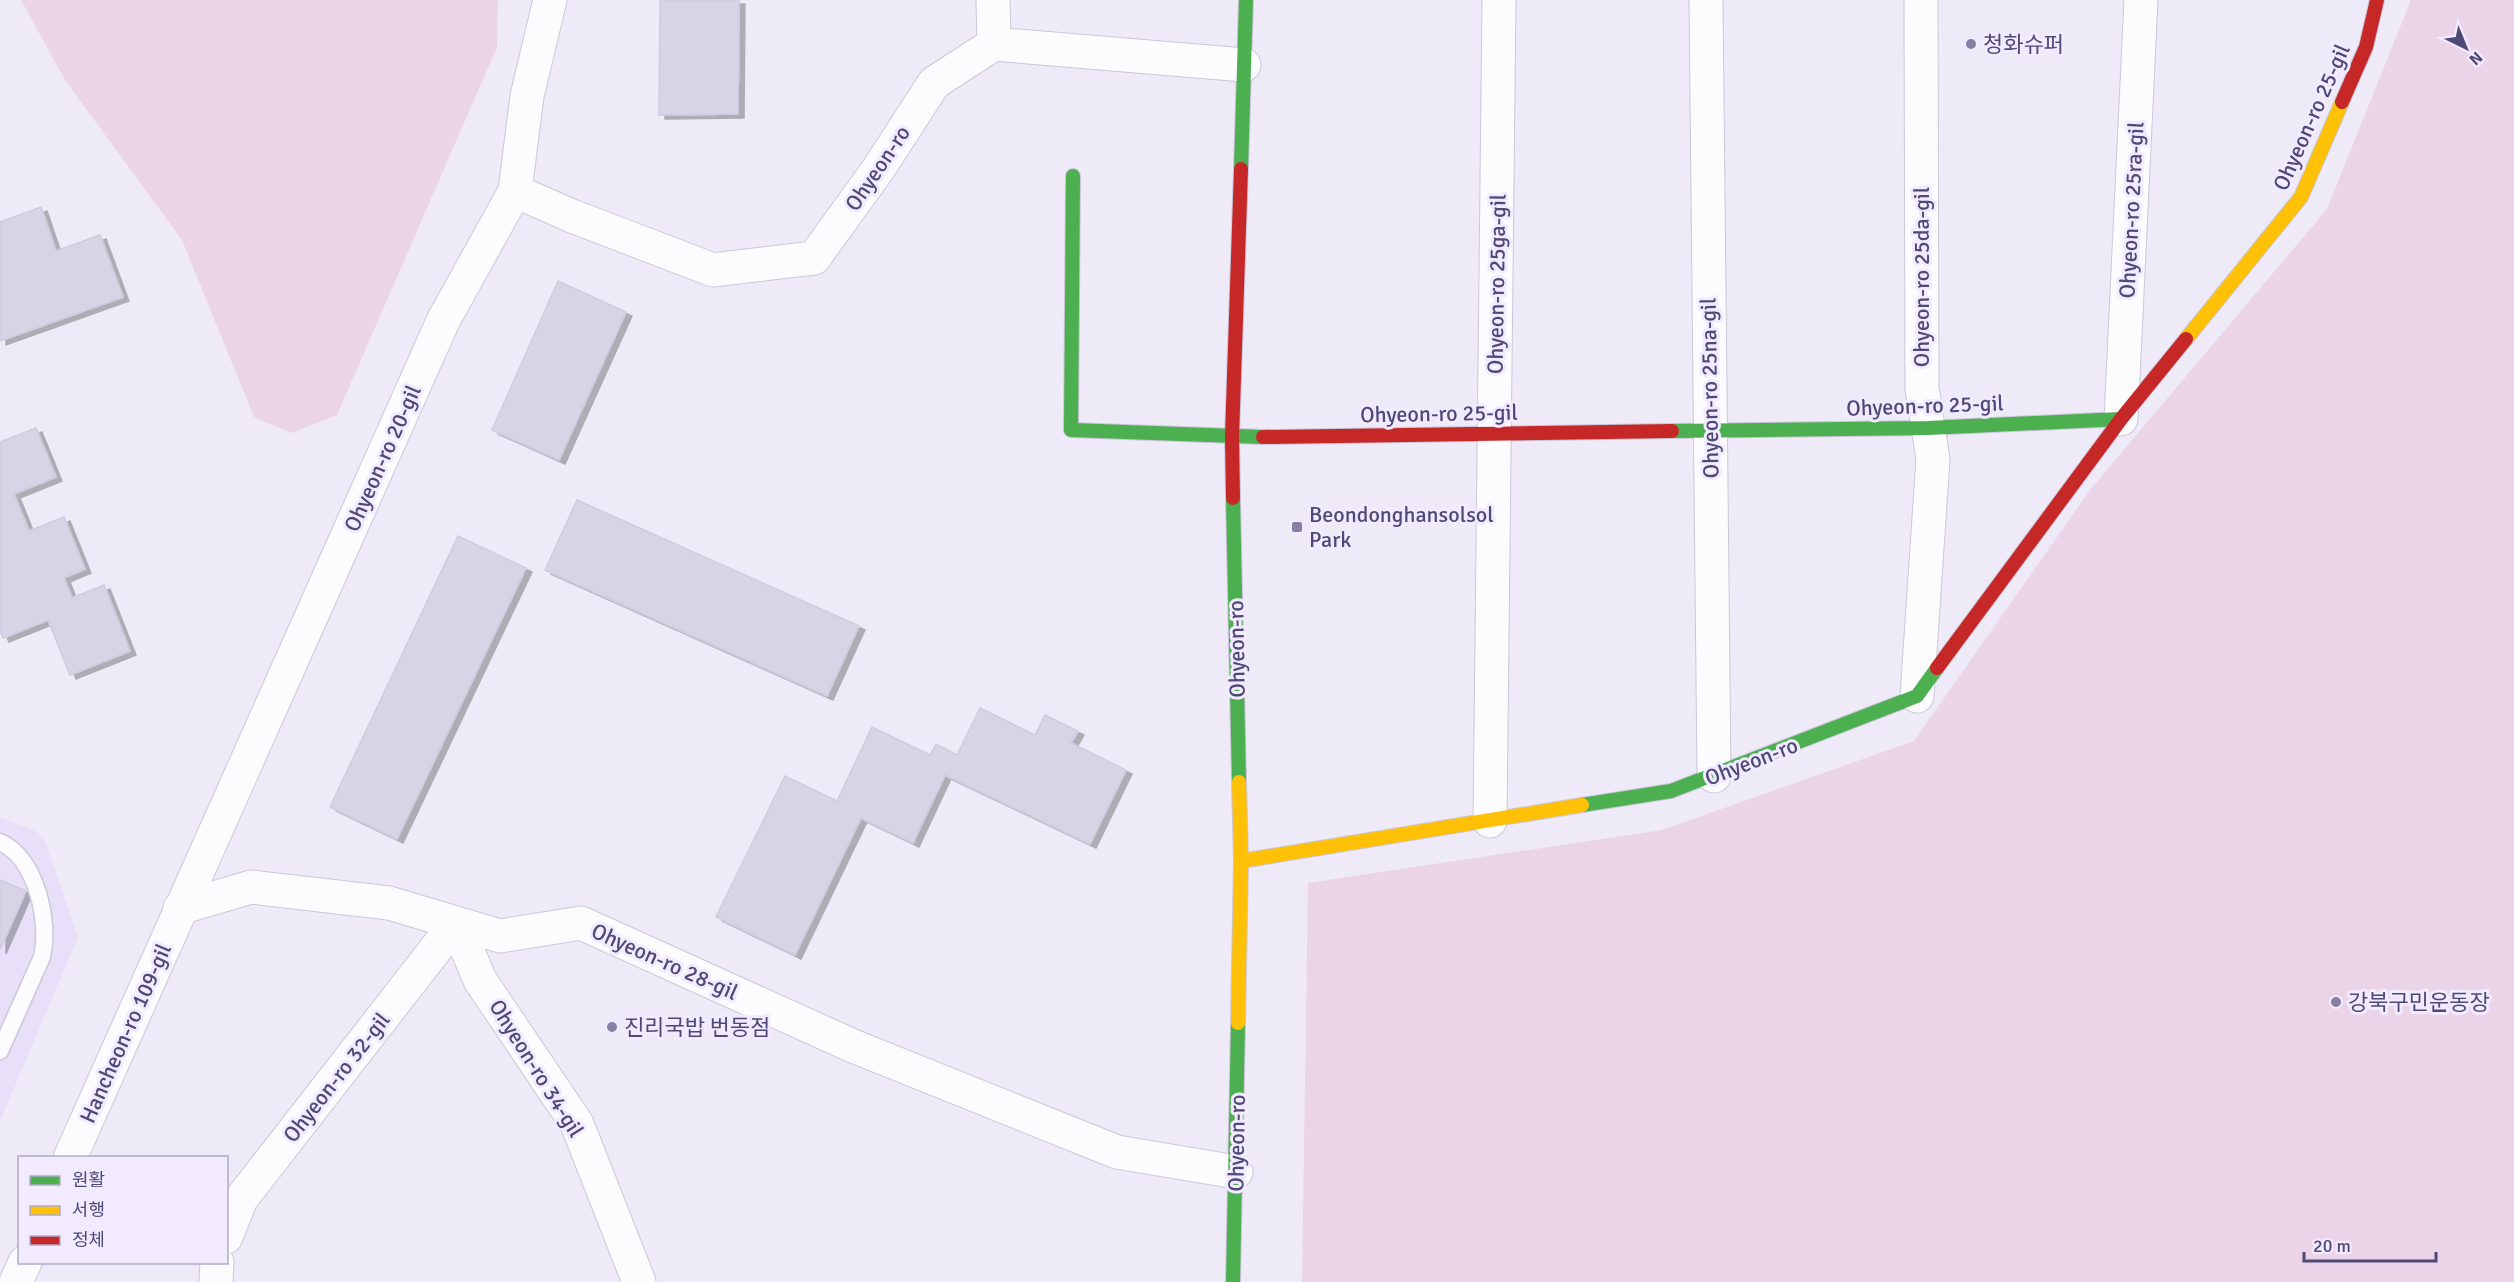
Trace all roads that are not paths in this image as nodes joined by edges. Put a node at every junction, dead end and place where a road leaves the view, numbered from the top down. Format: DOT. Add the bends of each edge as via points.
graph roads {
  1 [pos="550,0"];
  2 [pos="993,0"];
  3 [pos="1246,0"];
  4 [pos="1499,0"];
  5 [pos="1706,0"];
  6 [pos="1921,0"];
  7 [pos="2141,0"];
  8 [pos="2377,0"];
  9 [pos="994,44"];
  10 [pos="1244,65"];
  11 [pos="1073,176"];
  12 [pos="515,191"];
  13 [pos="2121,419"];
  14 [pos="1928,428"];
  15 [pos="1709,431"];
  16 [pos="1494,434"];
  17 [pos="1232,437"];
  18 [pos="1917,696"];
  19 [pos="1714,776"];
  20 [pos="1490,821"];
  21 [pos="0,842"];
  22 [pos="1241,861"];
  23 [pos="180,908"];
  24 [pos="456,923"];
  25 [pos="0,1051"];
  26 [pos="71,1156"];
  27 [pos="1236,1172"];
  28 [pos="228,1232"];
  29 [pos="25,1264"];
  30 [pos="216,1264"];
  31 [pos="16,1282"];
  32 [pos="216,1282"];
  33 [pos="639,1282"];
  34 [pos="1233,1282"];
  1 -- 12 [label="street, Ohyeon-ro 20-gil" via="527,96"];
  2 -- 9 [label="street"];
  3 -- 10 [label="street, Ohyeon-ro"];
  4 -- 16 [label="street, Ohyeon-ro 25ga-gil"];
  5 -- 15 [label="street, Ohyeon-ro 25na-gil"];
  6 -- 14 [label="street, Ohyeon-ro 25da-gil" via="1922,387"];
  7 -- 13 [label="street, Ohyeon-ro 25ra-gil"];
  8 -- 13 [label="street, Ohyeon-ro 25-gil" via="2366,47 2301,197"];
  9 -- 10 [label="street"];
  9 -- 12 [label="street, Ohyeon-ro" via="934,83 814,258 713,270"];
  10 -- 17 [label="street, Ohyeon-ro"];
  11 -- 17 [label="street" via="1071,430"];
  12 -- 23 [label="street, Ohyeon-ro 20-gil" via="443,321"];
  13 -- 14 [label="street, Ohyeon-ro 25-gil"];
  13 -- 18 [label="street"];
  14 -- 15 [label="street, Ohyeon-ro 25-gil"];
  14 -- 18 [label="street, Ohyeon-ro 25da-gil" via="1933,459"];
  15 -- 16 [label="street, Ohyeon-ro 25-gil"];
  15 -- 19 [label="street, Ohyeon-ro 25na-gil"];
  16 -- 17 [label="street, Ohyeon-ro 25-gil"];
  16 -- 20 [label="street, Ohyeon-ro 25ga-gil"];
  17 -- 22 [label="street, Ohyeon-ro"];
  18 -- 19 [label="street, Ohyeon-ro"];
  19 -- 20 [label="street, Ohyeon-ro" via="1671,791"];
  20 -- 22 [label="street, Ohyeon-ro"];
  21 -- 25 [label="lane" via="27,868 42,907 46,941"];
  22 -- 27 [label="street, Ohyeon-ro"];
  23 -- 24 [label="street, Ohyeon-ro 28-gil" via="251,887 389,903"];
  23 -- 26 [label="street, Hancheon-ro 109-gil"];
  24 -- 27 [label="street, Ohyeon-ro 28-gil" via="500,936 581,923 853,1046 1117,1152"];
  24 -- 28 [label="street, Ohyeon-ro 32-gil" via="241,1199"];
  24 -- 33 [label="street, Ohyeon-ro 34-gil" via="480,980 577,1124"];
  27 -- 34 [label="street, Ohyeon-ro"];
  29 -- 31 [label="street"];
  30 -- 32 [label="street"];
}
